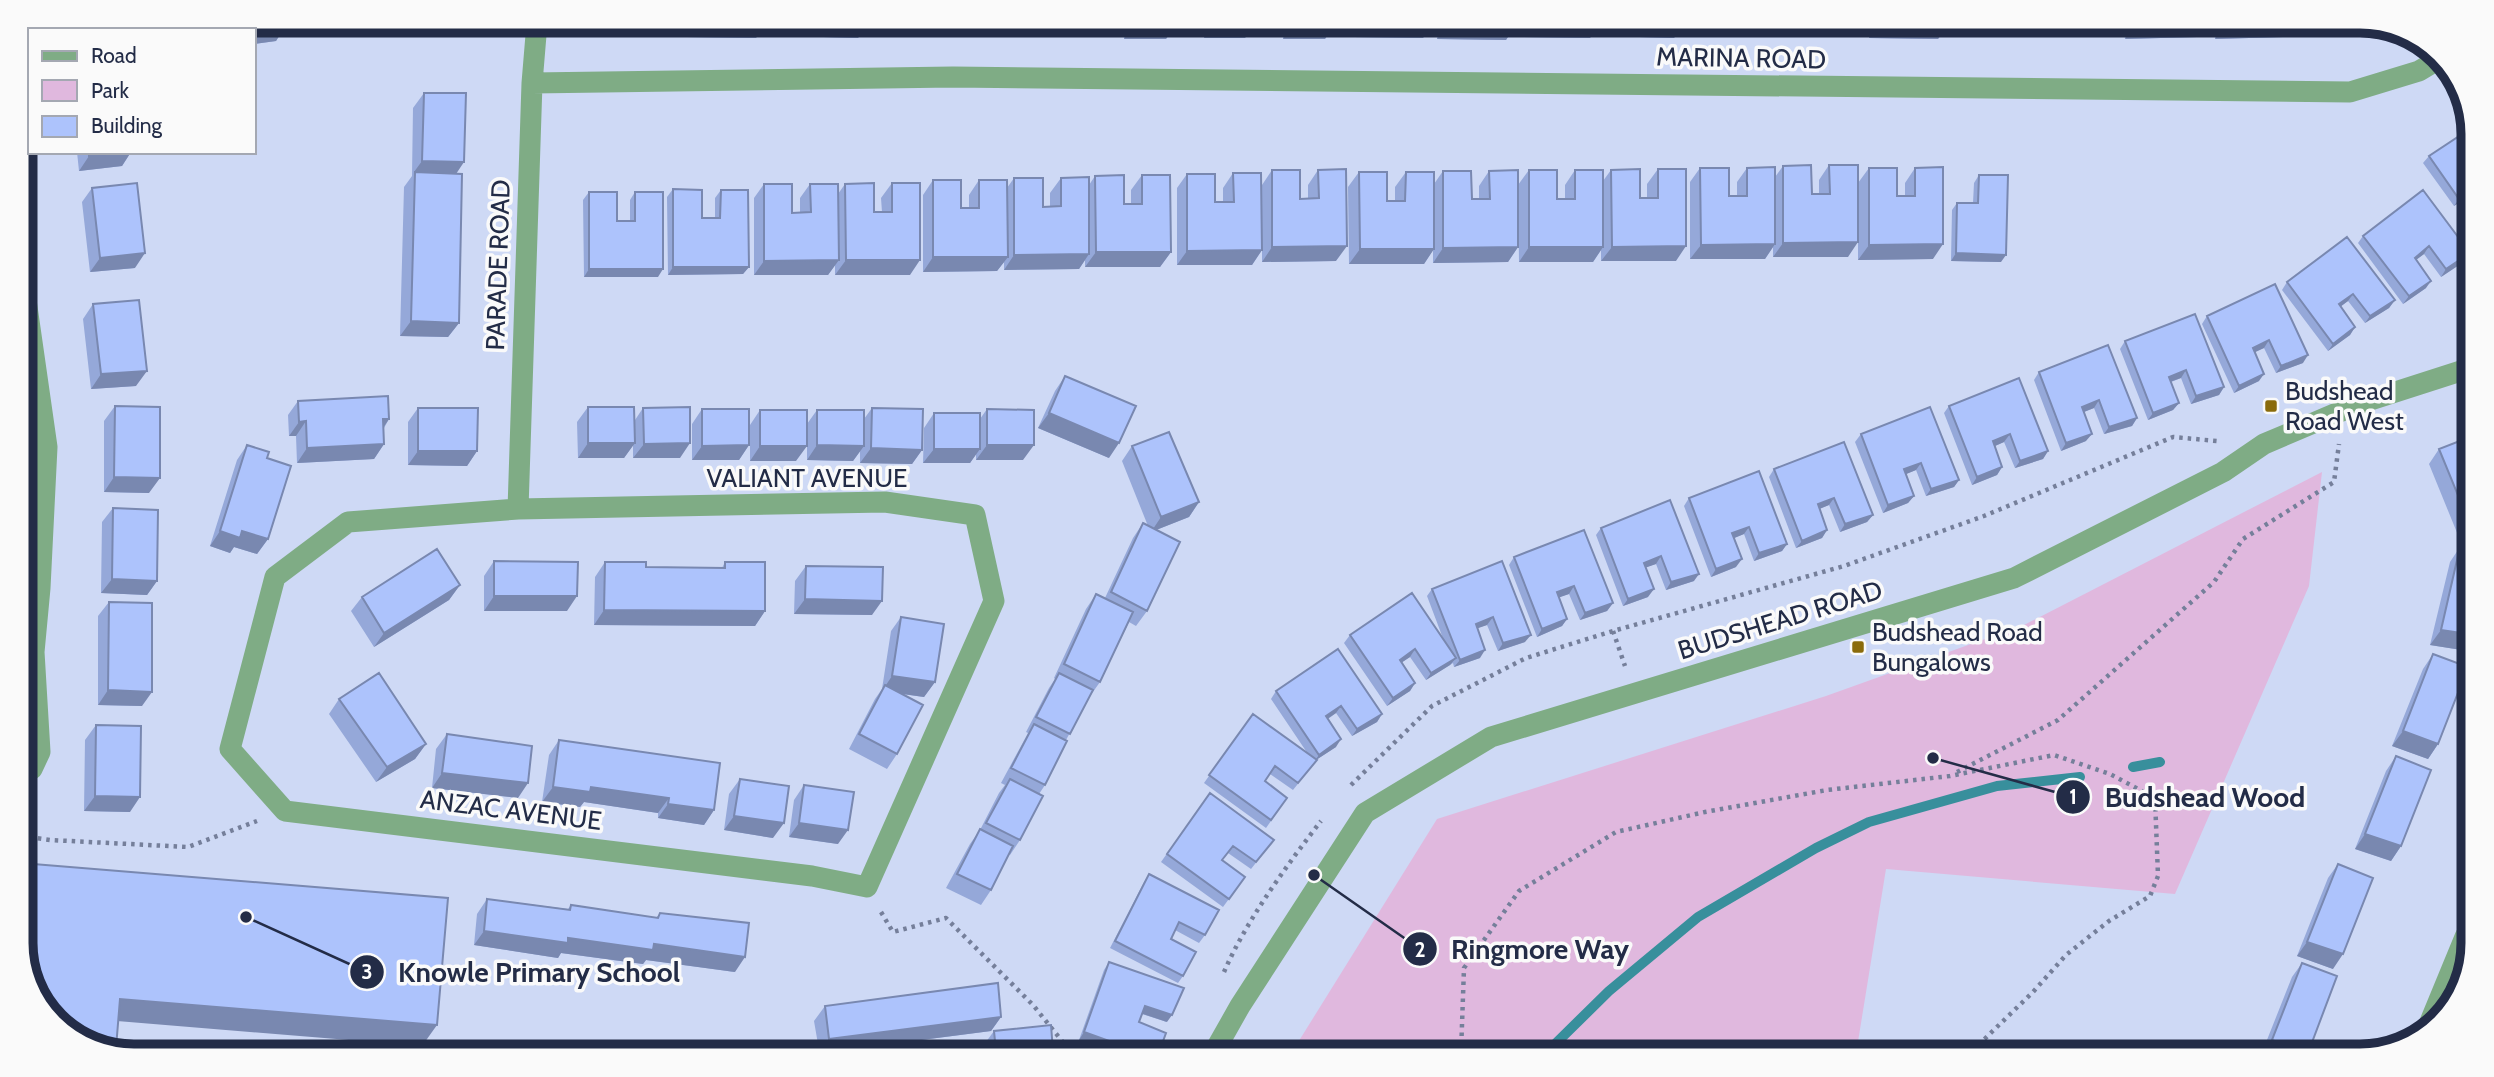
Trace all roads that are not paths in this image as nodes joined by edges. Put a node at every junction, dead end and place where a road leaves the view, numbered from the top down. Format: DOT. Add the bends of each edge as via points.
graph roads {
  1 [pos="536,33"];
  2 [pos="2432,64"];
  3 [pos="532,83"];
  4 [pos="33,349"];
  5 [pos="2461,371"];
  6 [pos="518,509"];
  7 [pos="34,652"];
  8 [pos="33,767"];
  9 [pos="812,876"];
  10 [pos="2460,948"];
  11 [pos="2435,1010"];
  12 [pos="1219,1044"];
  1 -- 3 [label="street, PARADE ROAD"];
  2 -- 3 [label="street, MARINA ROAD" via="2350,92 953,77"];
  3 -- 6 [label="street, PARADE ROAD"];
  4 -- 7 [label="street" via="47,447"];
  5 -- 12 [label="street, BUDSHEAD ROAD" via="2358,404 2264,444 2223,472 2014,578 1491,737 1365,813"];
  6 -- 9 [label="street, VALIANT AVENUE" via="885,502 975,514 994,601 867,887"];
  6 -- 9 [label="street, ANZAC AVENUE" via="348,522 275,576 230,749 285,811"];
  7 -- 8 [label="street" via="40,752"];
  10 -- 11 [label="street"];
}
